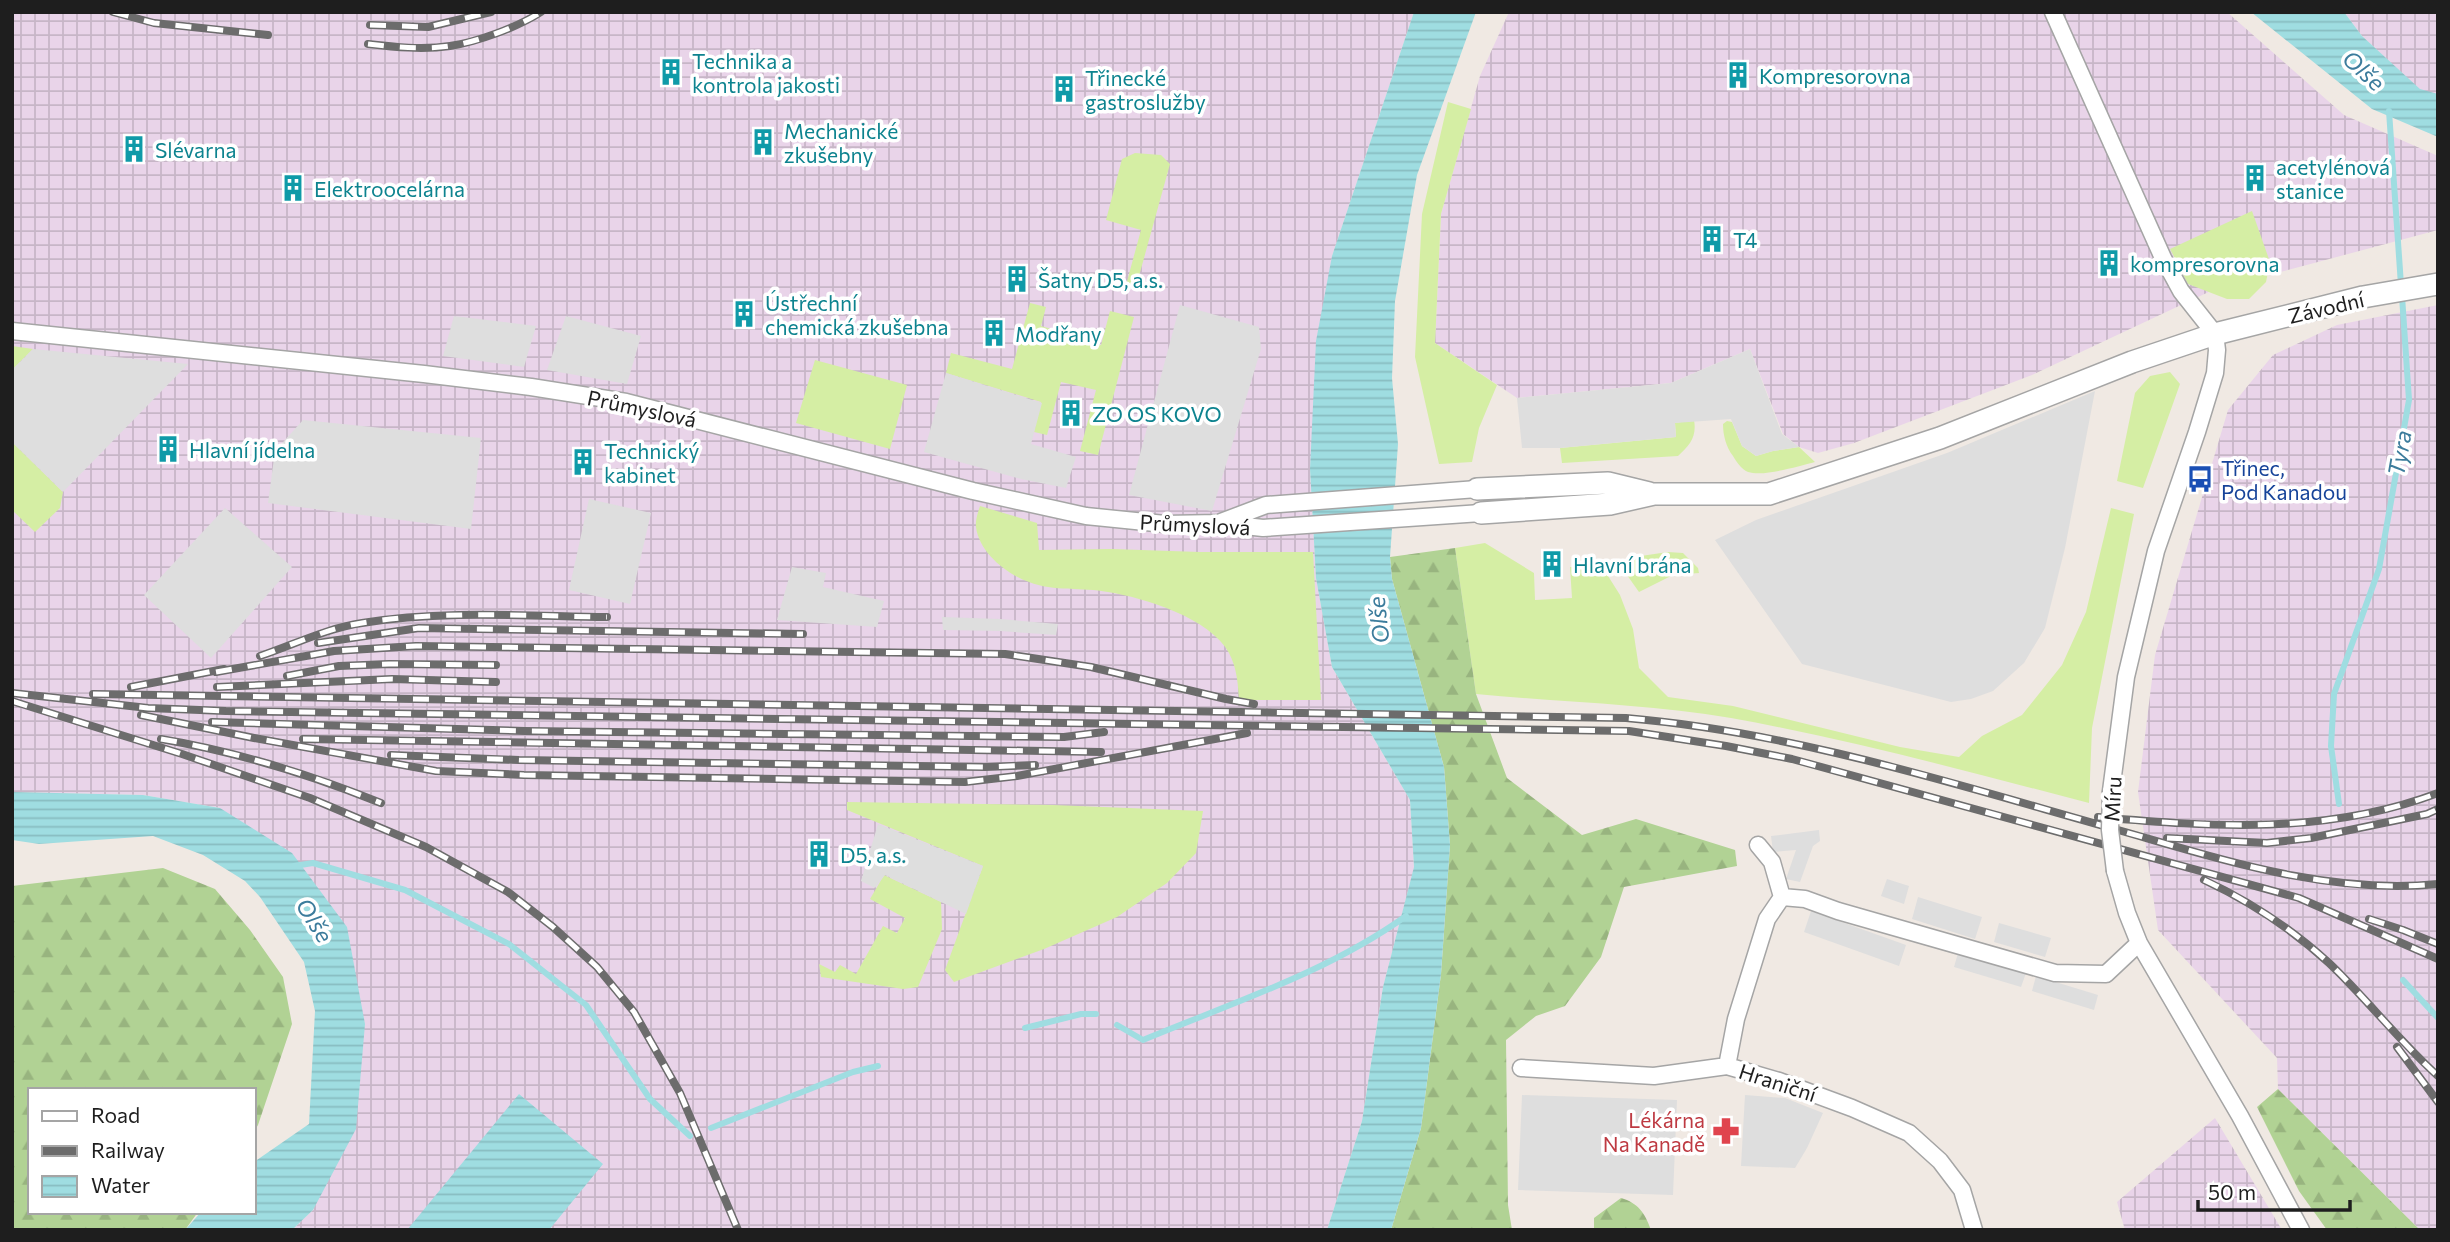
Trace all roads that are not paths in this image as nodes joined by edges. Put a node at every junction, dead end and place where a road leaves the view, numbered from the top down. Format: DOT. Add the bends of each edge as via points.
graph roads {
  1 [pos="2053,12"];
  2 [pos="2438,284"];
  3 [pos="12,331"];
  4 [pos="2215,334"];
  5 [pos="1477,489"];
  6 [pos="1654,494"];
  7 [pos="1481,513"];
  8 [pos="1218,523"];
  9 [pos="1758,845"];
  10 [pos="1782,897"];
  11 [pos="2139,943"];
  12 [pos="1727,1066"];
  13 [pos="1521,1068"];
  14 [pos="1974,1230"];
  15 [pos="2301,1230"];
  1 -- 4 [label="street" via="2163,258"];
  2 -- 4 [label="street, Závodní" via="2363,297"];
  3 -- 8 [label="street, Průmyslová" via="531,387 647,406 1086,516 1165,524"];
  4 -- 6 [label="street, Závodní" via="1940,438 1769,494"];
  4 -- 11 [label="street, Míru, bridge" via="2215,373 2156,551 2126,677 2111,792 2115,871"];
  5 -- 6 [label="street" via="1608,482"];
  5 -- 8 [label="street" via="1266,505"];
  6 -- 7 [label="street" via="1610,504"];
  7 -- 8 [label="street, Průmyslová" via="1263,528"];
  9 -- 10 [label="street" via="1772,862"];
  10 -- 11 [label="street" via="1805,899 2055,973 2106,974"];
  10 -- 12 [label="street" via="1767,919 1736,1019"];
  11 -- 15 [label="street, Míru"];
  12 -- 13 [label="street, Hraniční" via="1654,1076"];
  12 -- 14 [label="street, Hraniční" via="1852,1108 1909,1133 1940,1161 1962,1190"];
}
